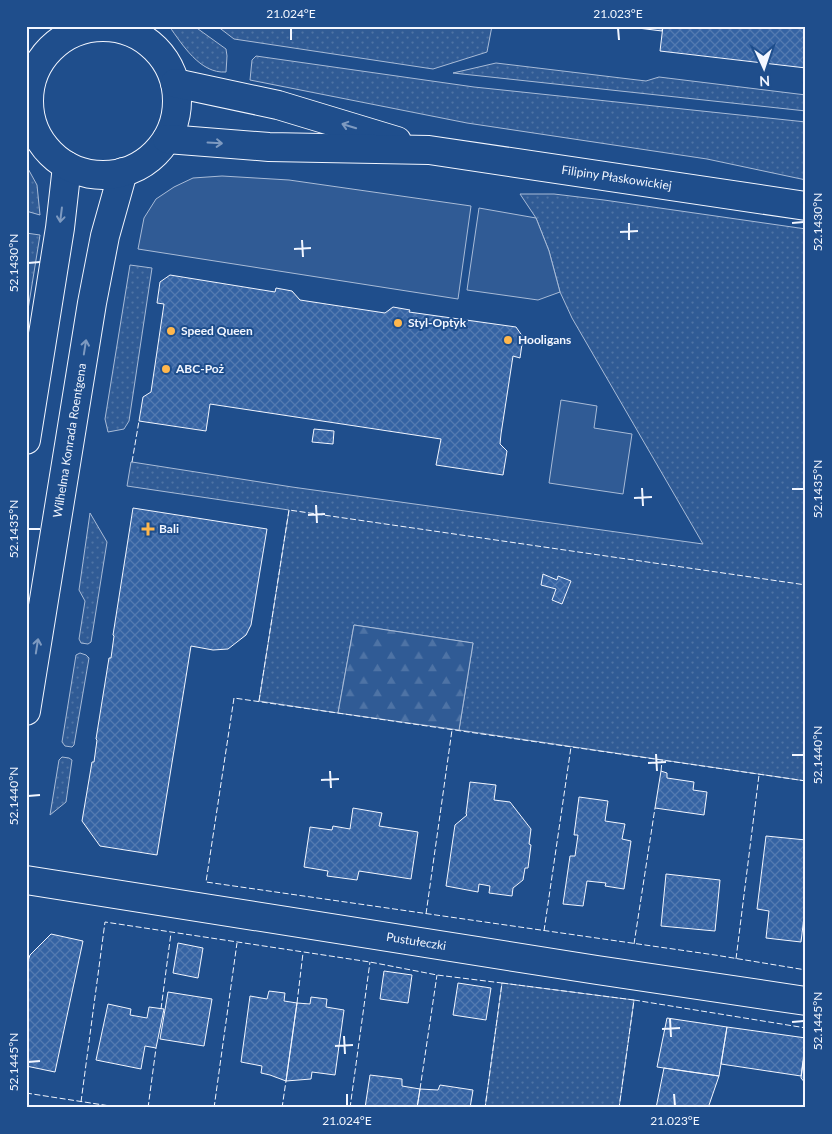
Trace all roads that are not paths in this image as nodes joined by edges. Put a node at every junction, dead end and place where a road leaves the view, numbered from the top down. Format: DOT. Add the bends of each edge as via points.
graph roads {
  1 [pos="32,63"];
  2 [pos="175,83"];
  3 [pos="29,120"];
  4 [pos="166,139"];
  5 [pos="429,150"];
  6 [pos="67,166"];
  7 [pos="123,172"];
  8 [pos="806,206"];
  9 [pos="26,440"];
  10 [pos="26,711"];
  11 [pos="26,880"];
  12 [pos="806,1001"];
  1 -- 2 [label="street" via="68,35 98,27 115,28 147,41 165,60"];
  1 -- 3 [label="street"];
  2 -- 4 [label="street" via="177,103 174,122"];
  5 -- 2 [label="street, Filipiny Płaskowickiej, one-way" via="278,105"];
  3 -- 6 [label="street" via="51,154"];
  4 -- 5 [label="street, Filipiny Płaskowickiej, one-way" via="269,147"];
  4 -- 7 [label="street" via="155,154"];
  5 -- 8 [label="street, Filipiny Płaskowickiej"];
  6 -- 7 [label="street" via="100,175"];
  6 -- 9 [label="street, one-way"];
  10 -- 7 [label="street, Wilhelma Konrada Roentgena, one-way" via="92,303 105,236"];
  11 -- 12 [label="street, Pustułeczki"];
}
